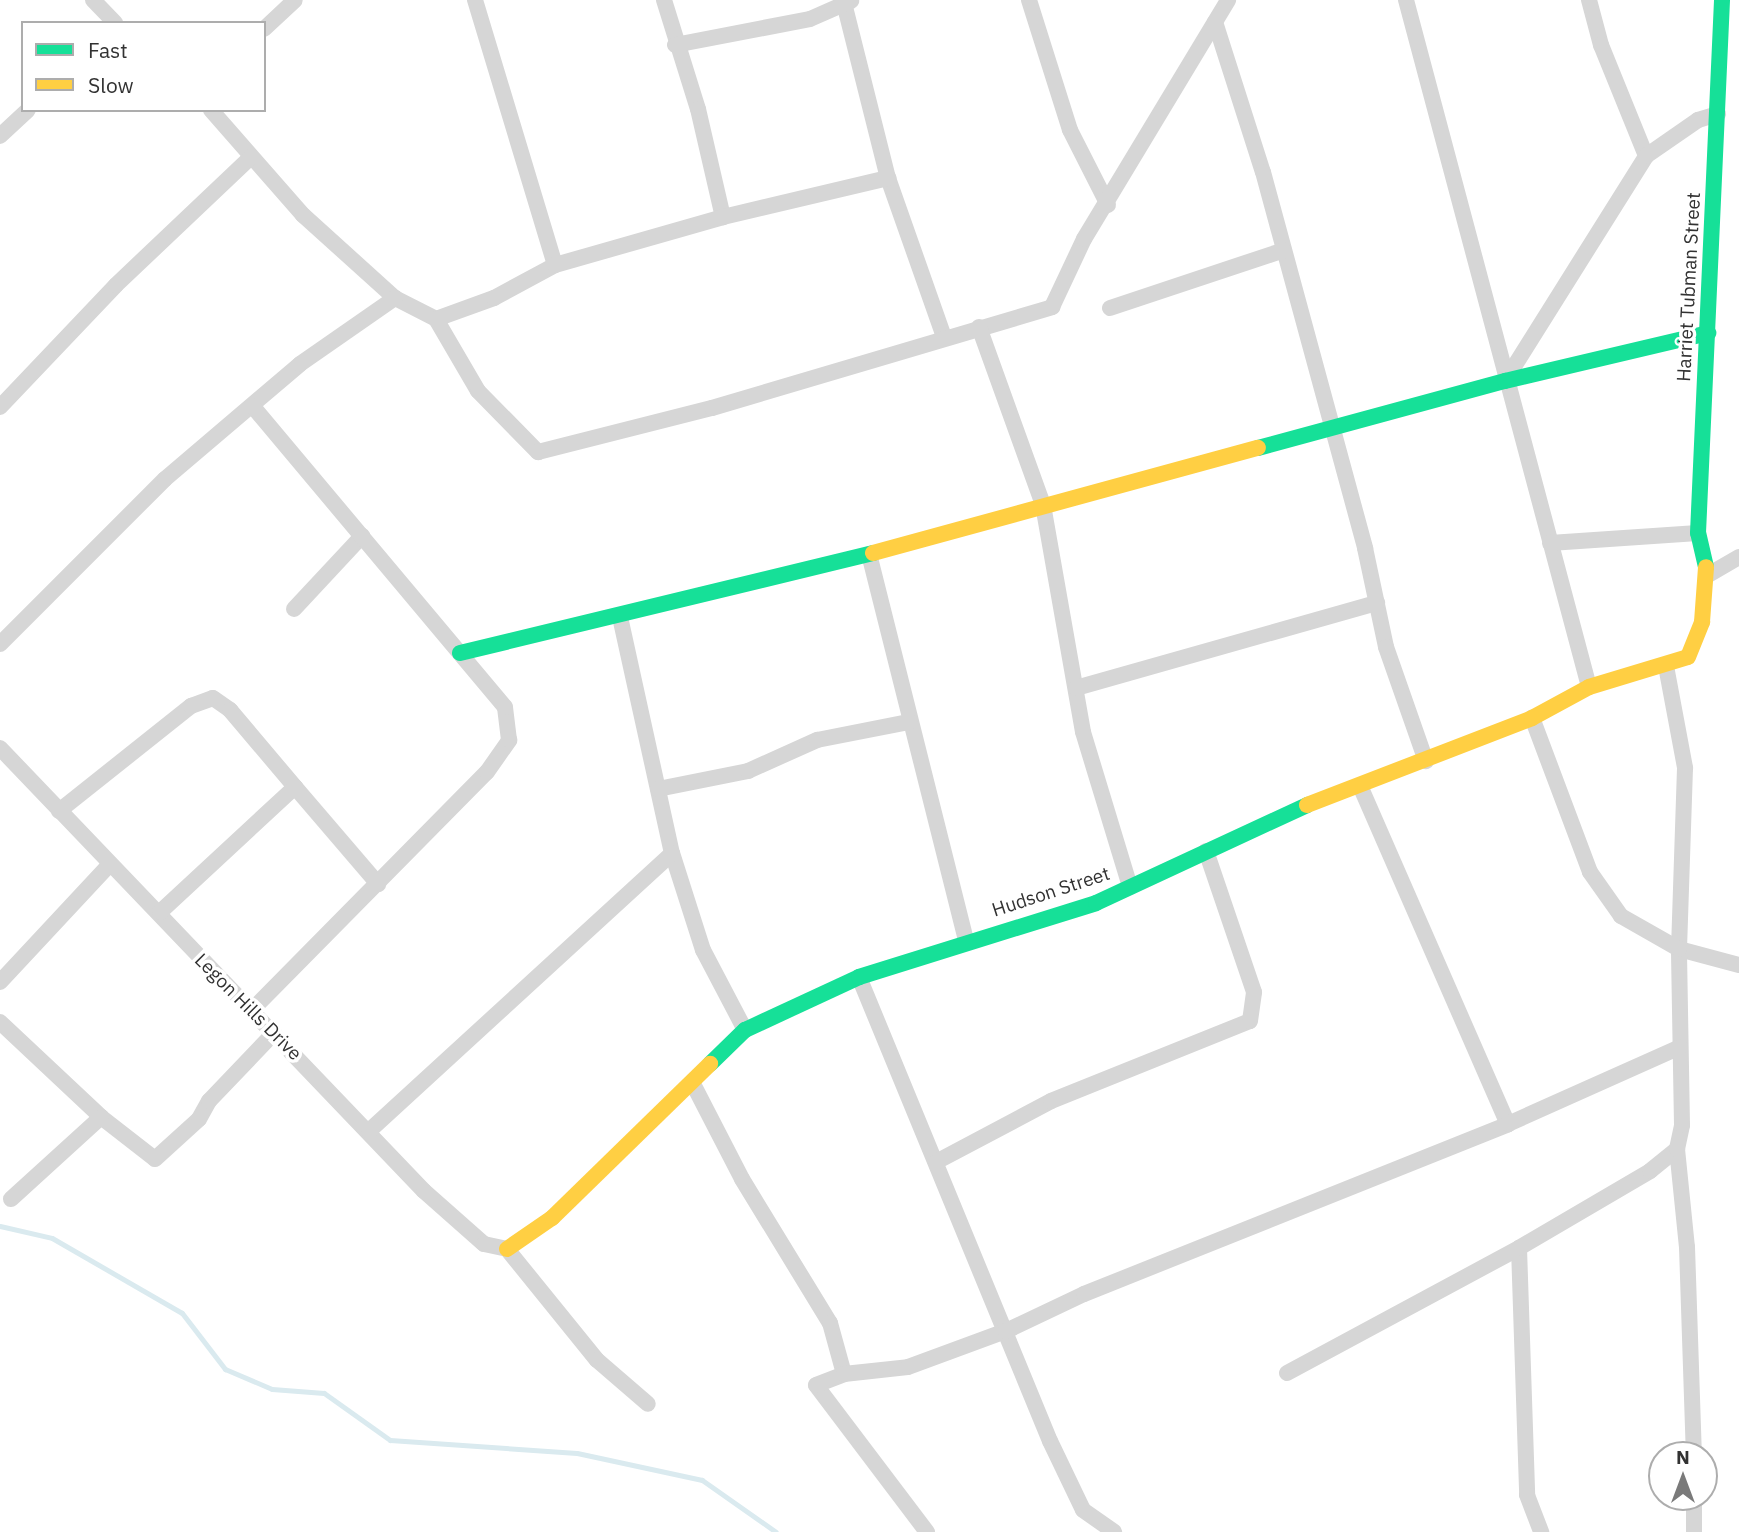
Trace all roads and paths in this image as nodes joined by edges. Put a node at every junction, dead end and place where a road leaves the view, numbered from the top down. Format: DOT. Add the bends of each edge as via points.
graph roads {
  1 [pos="93,0"];
  2 [pos="295,0"];
  3 [pos="475,0"];
  4 [pos="664,0"];
  5 [pos="1029,0"];
  6 [pos="1228,0"];
  7 [pos="1406,0"];
  8 [pos="1589,0"];
  9 [pos="1722,0"];
  10 [pos="849,4"];
  11 [pos="113,21"];
  12 [pos="1215,22"];
  13 [pos="266,27"];
  14 [pos="675,45"];
  15 [pos="26,112"];
  16 [pos="213,112"];
  17 [pos="1718,114"];
  18 [pos="0,136"];
  19 [pos="1646,156"];
  20 [pos="251,157"];
  21 [pos="888,178"];
  22 [pos="1108,205"];
  23 [pos="723,217"];
  24 [pos="1284,250"];
  25 [pos="555,265"];
  26 [pos="395,298"];
  27 [pos="1110,308"];
  28 [pos="436,319"];
  29 [pos="979,327"];
  30 [pos="1708,333"];
  31 [pos="944,337"];
  32 [pos="1505,381"];
  33 [pos="0,407"];
  34 [pos="253,407"];
  35 [pos="1334,430"];
  36 [pos="1043,505"];
  37 [pos="1698,533"];
  38 [pos="362,536"];
  39 [pos="1550,543"];
  40 [pos="869,554"];
  41 [pos="1739,557"];
  42 [pos="1708,575"];
  43 [pos="1377,603"];
  44 [pos="294,609"];
  45 [pos="620,617"];
  46 [pos="0,644"];
  47 [pos="460,653"];
  48 [pos="1666,666"];
  49 [pos="1589,687"];
  50 [pos="1076,688"];
  51 [pos="1532,718"];
  52 [pos="909,722"];
  53 [pos="1,750"];
  54 [pos="1426,761"];
  55 [pos="295,787"];
  56 [pos="1361,788"];
  57 [pos="658,789"];
  58 [pos="59,811"];
  59 [pos="1206,851"];
  60 [pos="672,853"];
  61 [pos="110,864"];
  62 [pos="378,884"];
  63 [pos="1130,887"];
  64 [pos="160,912"];
  65 [pos="966,941"];
  66 [pos="1679,949"];
  67 [pos="1739,965"];
  68 [pos="859,977"];
  69 [pos="0,982"];
  70 [pos="251,1011"];
  71 [pos="0,1022"];
  72 [pos="745,1030"];
  73 [pos="274,1033"];
  74 [pos="1680,1047"];
  75 [pos="692,1082"];
  76 [pos="101,1117"];
  77 [pos="1508,1124"];
  78 [pos="369,1131"];
  79 [pos="1677,1149"];
  80 [pos="936,1162"];
  81 [pos="11,1199"];
  82 [pos="1519,1248"];
  83 [pos="507,1250"];
  84 [pos="1006,1331"];
  85 [pos="1287,1373"];
  86 [pos="844,1374"];
  87 [pos="648,1404"];
  88 [pos="1694,1441"];
  89 [pos="1694,1511"];
  90 [pos="927,1532"];
  91 [pos="1114,1532"];
  92 [pos="1541,1532"];
  93 [pos="1695,1532"];
  1 -- 11 [label="street"];
  2 -- 13 [label="street"];
  3 -- 25 [label="street"];
  4 -- 14 [label="street"];
  5 -- 22 [label="street" via="1070,130"];
  6 -- 12 [label="street"];
  7 -- 32 [label="street"];
  8 -- 19 [label="street" via="1601,45"];
  9 -- 17 [label="street, Harriet Tubman Street"];
  10 -- 14 [label="street" via="810,19"];
  10 -- 21 [label="street"];
  12 -- 22 [label="street"];
  12 -- 24 [label="street"];
  14 -- 23 [label="street" via="698,109"];
  15 -- 18 [label="street"];
  16 -- 20 [label="street"];
  17 -- 19 [label="street" via="1698,120"];
  17 -- 30 [label="street, Harriet Tubman Street"];
  19 -- 32 [label="street"];
  20 -- 26 [label="street" via="303,215"];
  20 -- 33 [label="street" via="116,285"];
  21 -- 23 [label="street"];
  21 -- 31 [label="street"];
  22 -- 29 [label="street" via="1084,239 1052,307"];
  23 -- 25 [label="street"];
  24 -- 27 [label="street"];
  24 -- 35 [label="street"];
  25 -- 28 [label="street" via="494,298"];
  26 -- 28 [label="street"];
  26 -- 34 [label="street" via="300,364"];
  28 -- 31 [label="street" via="478,391 538,452 845,370"];
  29 -- 31 [label="street"];
  29 -- 36 [label="street"];
  30 -- 32 [label="street"];
  30 -- 37 [label="street, Harriet Tubman Street"];
  32 -- 35 [label="street"];
  32 -- 39 [label="street" via="1532,463"];
  34 -- 38 [label="street"];
  34 -- 46 [label="street" via="164,479"];
  35 -- 36 [label="street"];
  35 -- 43 [label="street"];
  36 -- 40 [label="street"];
  36 -- 50 [label="street"];
  37 -- 39 [label="street"];
  37 -- 42 [label="street, Harriet Tubman Street"];
  38 -- 44 [label="street"];
  38 -- 47 [label="street"];
  39 -- 49 [label="street"];
  40 -- 45 [label="street"];
  40 -- 52 [label="street"];
  41 -- 42 [label="street"];
  42 -- 48 [label="street" via="1702,622 1688,657"];
  43 -- 50 [label="street"];
  43 -- 54 [label="street" via="1386,647"];
  45 -- 47 [label="street"];
  45 -- 57 [label="street"];
  47 -- 62 [label="street" via="505,707 509,740 487,772"];
  48 -- 49 [label="street, Hudson Street"];
  48 -- 66 [label="street" via="1685,768"];
  49 -- 51 [label="street, Hudson Street"];
  50 -- 63 [label="street" via="1083,732"];
  51 -- 54 [label="street, Hudson Street"];
  51 -- 66 [label="street" via="1590,872 1620,916"];
  52 -- 57 [label="street" via="817,740 748,771"];
  52 -- 65 [label="street"];
  53 -- 58 [label="street, Legon Hills Drive"];
  54 -- 56 [label="street, Hudson Street"];
  55 -- 58 [label="street" via="261,743 213,698 191,706"];
  55 -- 62 [label="street"];
  55 -- 64 [label="street"];
  56 -- 59 [label="street, Hudson Street" via="1283,814"];
  56 -- 77 [label="street"];
  57 -- 60 [label="street"];
  58 -- 61 [label="street, Legon Hills Drive"];
  59 -- 63 [label="street, Hudson Street"];
  59 -- 80 [label="street" via="1254,992 1250,1021 1051,1101"];
  60 -- 72 [label="street" via="703,950"];
  60 -- 78 [label="street"];
  61 -- 64 [label="street, Legon Hills Drive"];
  61 -- 69 [label="street"];
  62 -- 70 [label="street"];
  63 -- 65 [label="street, Hudson Street" via="1096,903"];
  64 -- 70 [label="street, Legon Hills Drive"];
  65 -- 68 [label="street, Hudson Street"];
  66 -- 67 [label="street"];
  66 -- 74 [label="street"];
  68 -- 72 [label="street, Hudson Street"];
  68 -- 80 [label="street"];
  70 -- 73 [label="street, Legon Hills Drive"];
  71 -- 76 [label="street"];
  72 -- 75 [label="street, Hudson Street"];
  73 -- 76 [label="street" via="209,1101 199,1119 155,1159"];
  73 -- 78 [label="street, Legon Hills Drive"];
  74 -- 77 [label="street"];
  74 -- 79 [label="street" via="1682,1125"];
  75 -- 83 [label="street, Hudson Street" via="552,1218"];
  75 -- 86 [label="street" via="742,1179 830,1323"];
  76 -- 81 [label="street"];
  77 -- 84 [label="street" via="1202,1245"];
  78 -- 83 [label="street, Legon Hills Drive" via="466,1231 484,1244"];
  79 -- 82 [label="street" via="1650,1171"];
  79 -- 88 [label="street" via="1687,1247"];
  80 -- 84 [label="street"];
  82 -- 85 [label="street"];
  82 -- 92 [label="street" via="1527,1495"];
  83 -- 87 [label="street" via="597,1360"];
  84 -- 86 [label="street" via="908,1367"];
  84 -- 91 [label="street" via="1083,1510"];
  86 -- 90 [label="street" via="816,1385"];
  89 -- 93 [label="street"];
}
